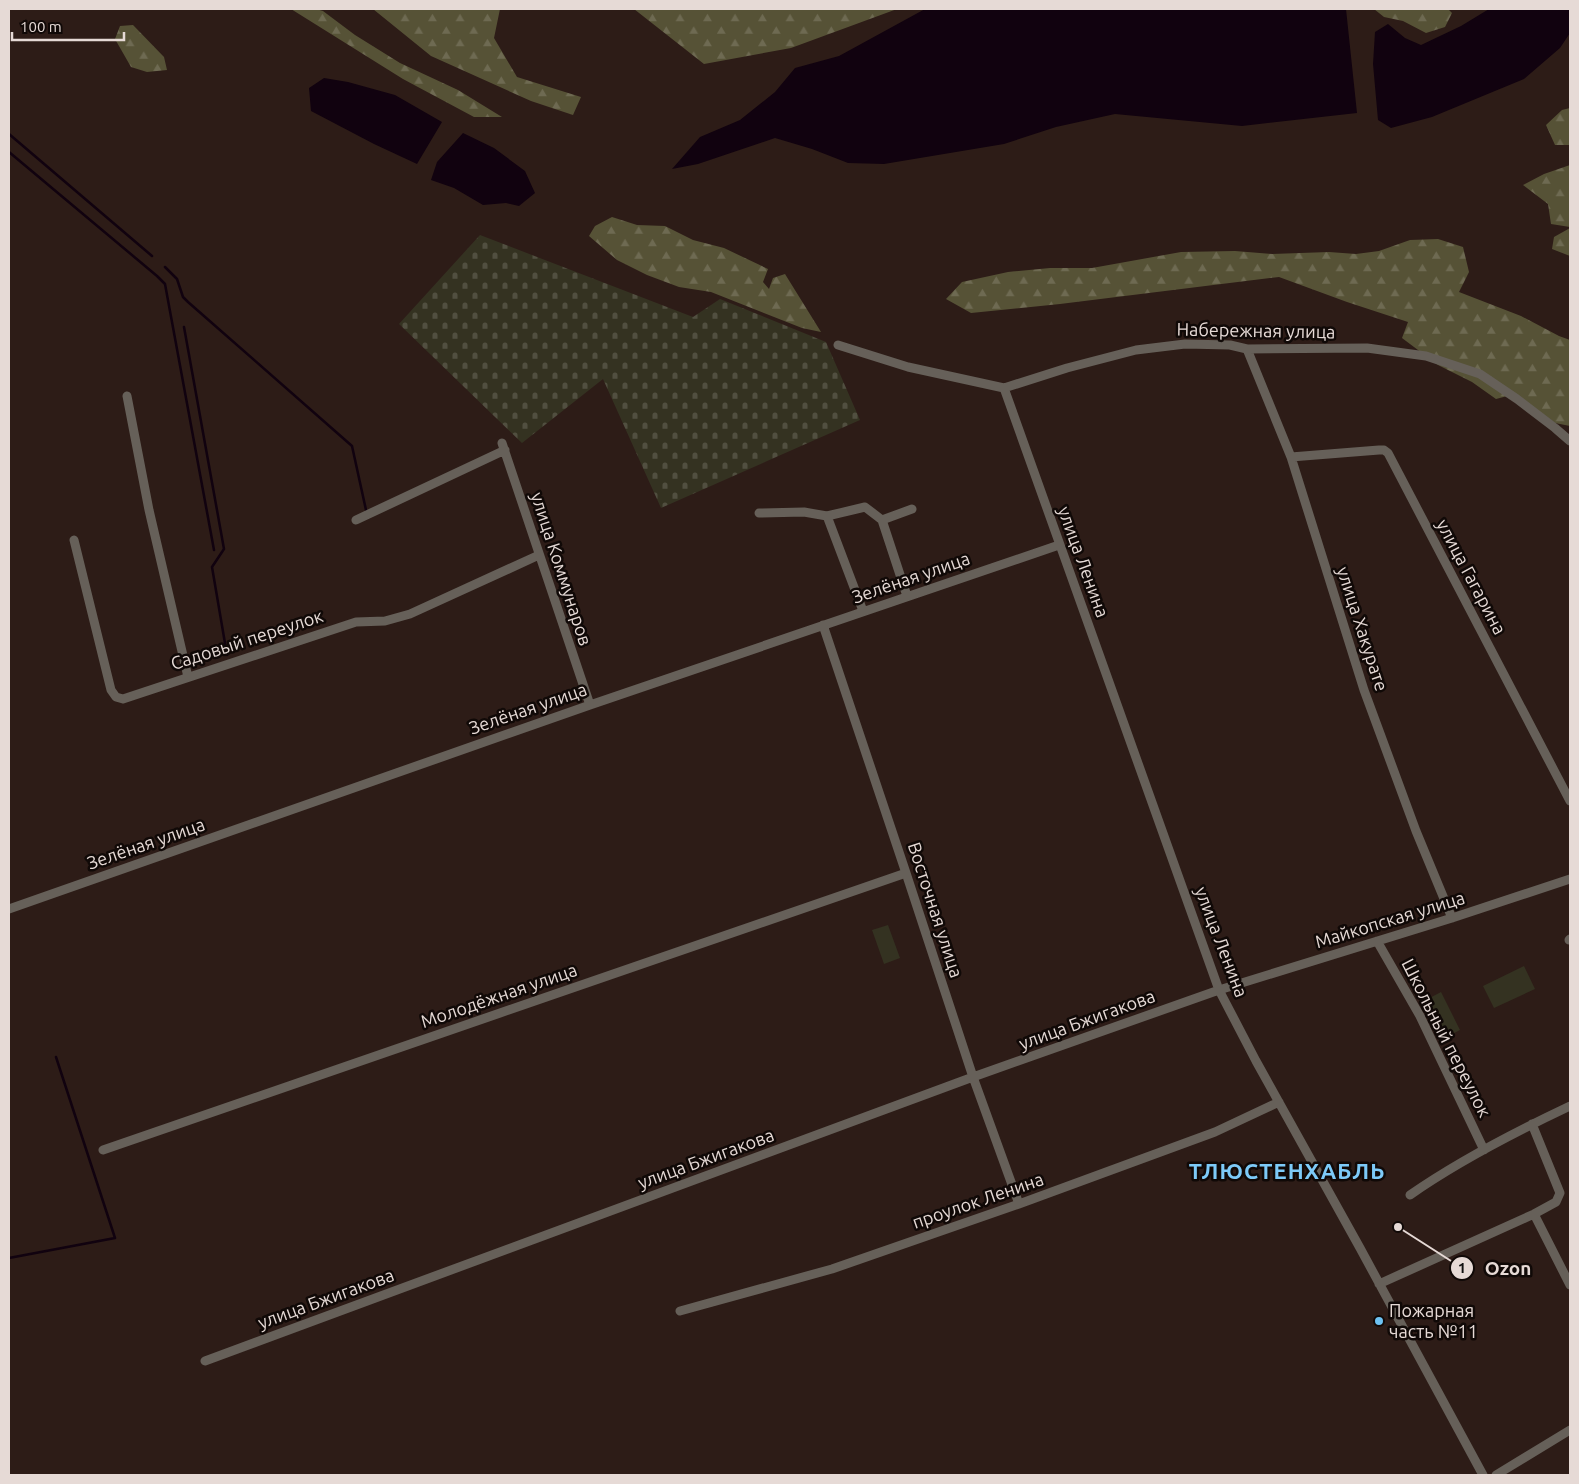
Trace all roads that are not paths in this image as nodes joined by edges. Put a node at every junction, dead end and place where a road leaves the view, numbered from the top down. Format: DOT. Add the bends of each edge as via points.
graph roads {
  1 [pos="838,345"];
  2 [pos="1247,348"];
  3 [pos="1004,388"];
  4 [pos="127,396"];
  5 [pos="1570,441"];
  6 [pos="1292,458"];
  7 [pos="912,509"];
  8 [pos="758,513"];
  9 [pos="827,516"];
  10 [pos="356,520"];
  11 [pos="882,520"];
  12 [pos="74,540"];
  13 [pos="1060,545"];
  14 [pos="539,555"];
  15 [pos="907,596"];
  16 [pos="863,611"];
  17 [pos="823,625"];
  18 [pos="188,677"];
  19 [pos="590,705"];
  20 [pos="1570,802"];
  21 [pos="906,873"];
  22 [pos="1570,879"];
  23 [pos="9,910"];
  24 [pos="1452,918"];
  25 [pos="1377,941"];
  26 [pos="1220,990"];
  27 [pos="973,1078"];
  28 [pos="1279,1102"];
  29 [pos="1570,1106"];
  30 [pos="1532,1124"];
  31 [pos="103,1150"];
  32 [pos="1484,1150"];
  33 [pos="1410,1195"];
  34 [pos="1019,1204"];
  35 [pos="1534,1214"];
  36 [pos="1569,1280"];
  37 [pos="1379,1284"];
  38 [pos="680,1311"];
  39 [pos="205,1361"];
  40 [pos="1570,1430"];
  41 [pos="1482,1475"];
  42 [pos="1496,1475"];
  1 -- 3 [label="street, Набережная улица" via="908,367"];
  2 -- 3 [label="street, Набережная улица" via="1185,344 1136,350"];
  2 -- 5 [label="street, Набережная улица" via="1367,348 1426,356 1480,374"];
  2 -- 6 [label="street, улица Хакурате"];
  3 -- 13 [label="street, улица Ленина"];
  4 -- 18 [label="street" via="149,510"];
  6 -- 20 [label="street, улица Гагарина" via="1379,450 1388,453"];
  6 -- 24 [label="street, улица Хакурате" via="1364,690"];
  7 -- 11 [label="street"];
  8 -- 9 [label="street" via="804,512"];
  9 -- 11 [label="street" via="865,507"];
  9 -- 16 [label="street"];
  10 -- 14 [label="street, улица Коммунаров" via="503,447"];
  11 -- 15 [label="street"];
  12 -- 18 [label="street, Садовый переулок" via="111,690 116,697 123,699"];
  13 -- 15 [label="street, Зелёная улица"];
  13 -- 26 [label="street, улица Ленина"];
  14 -- 18 [label="street, Садовый переулок" via="410,614 384,621 356,622"];
  14 -- 19 [label="street, улица Коммунаров"];
  15 -- 16 [label="street, Зелёная улица"];
  16 -- 17 [label="street, Зелёная улица"];
  17 -- 19 [label="street, Зелёная улица"];
  17 -- 21 [label="street, Восточная улица"];
  19 -- 23 [label="street, Зелёная улица"];
  21 -- 27 [label="street, Восточная улица"];
  21 -- 31 [label="street, Молодёжная улица"];
  22 -- 24 [label="street, Майкопская улица"];
  24 -- 25 [label="street, Майкопская улица"];
  25 -- 26 [label="street, Майкопская улица"];
  25 -- 32 [label="street, Школьный переулок" via="1420,1016"];
  26 -- 27 [label="street, улица Бжигакова"];
  26 -- 28 [label="street, улица Ленина"];
  27 -- 34 [label="street, Восточная улица"];
  27 -- 39 [label="street, улица Бжигакова"];
  28 -- 34 [label="street, проулок Ленина" via="1215,1132"];
  28 -- 37 [label="street, улица Ленина"];
  29 -- 30 [label="street"];
  30 -- 32 [label="street"];
  30 -- 35 [label="street" via="1560,1193 1556,1202"];
  32 -- 33 [label="street" via="1438,1175"];
  34 -- 38 [label="street, проулок Ленина" via="832,1269"];
  35 -- 36 [label="street"];
  35 -- 37 [label="street"];
  37 -- 41 [label="street, улица Ленина"];
  40 -- 42 [label="street"];
}
